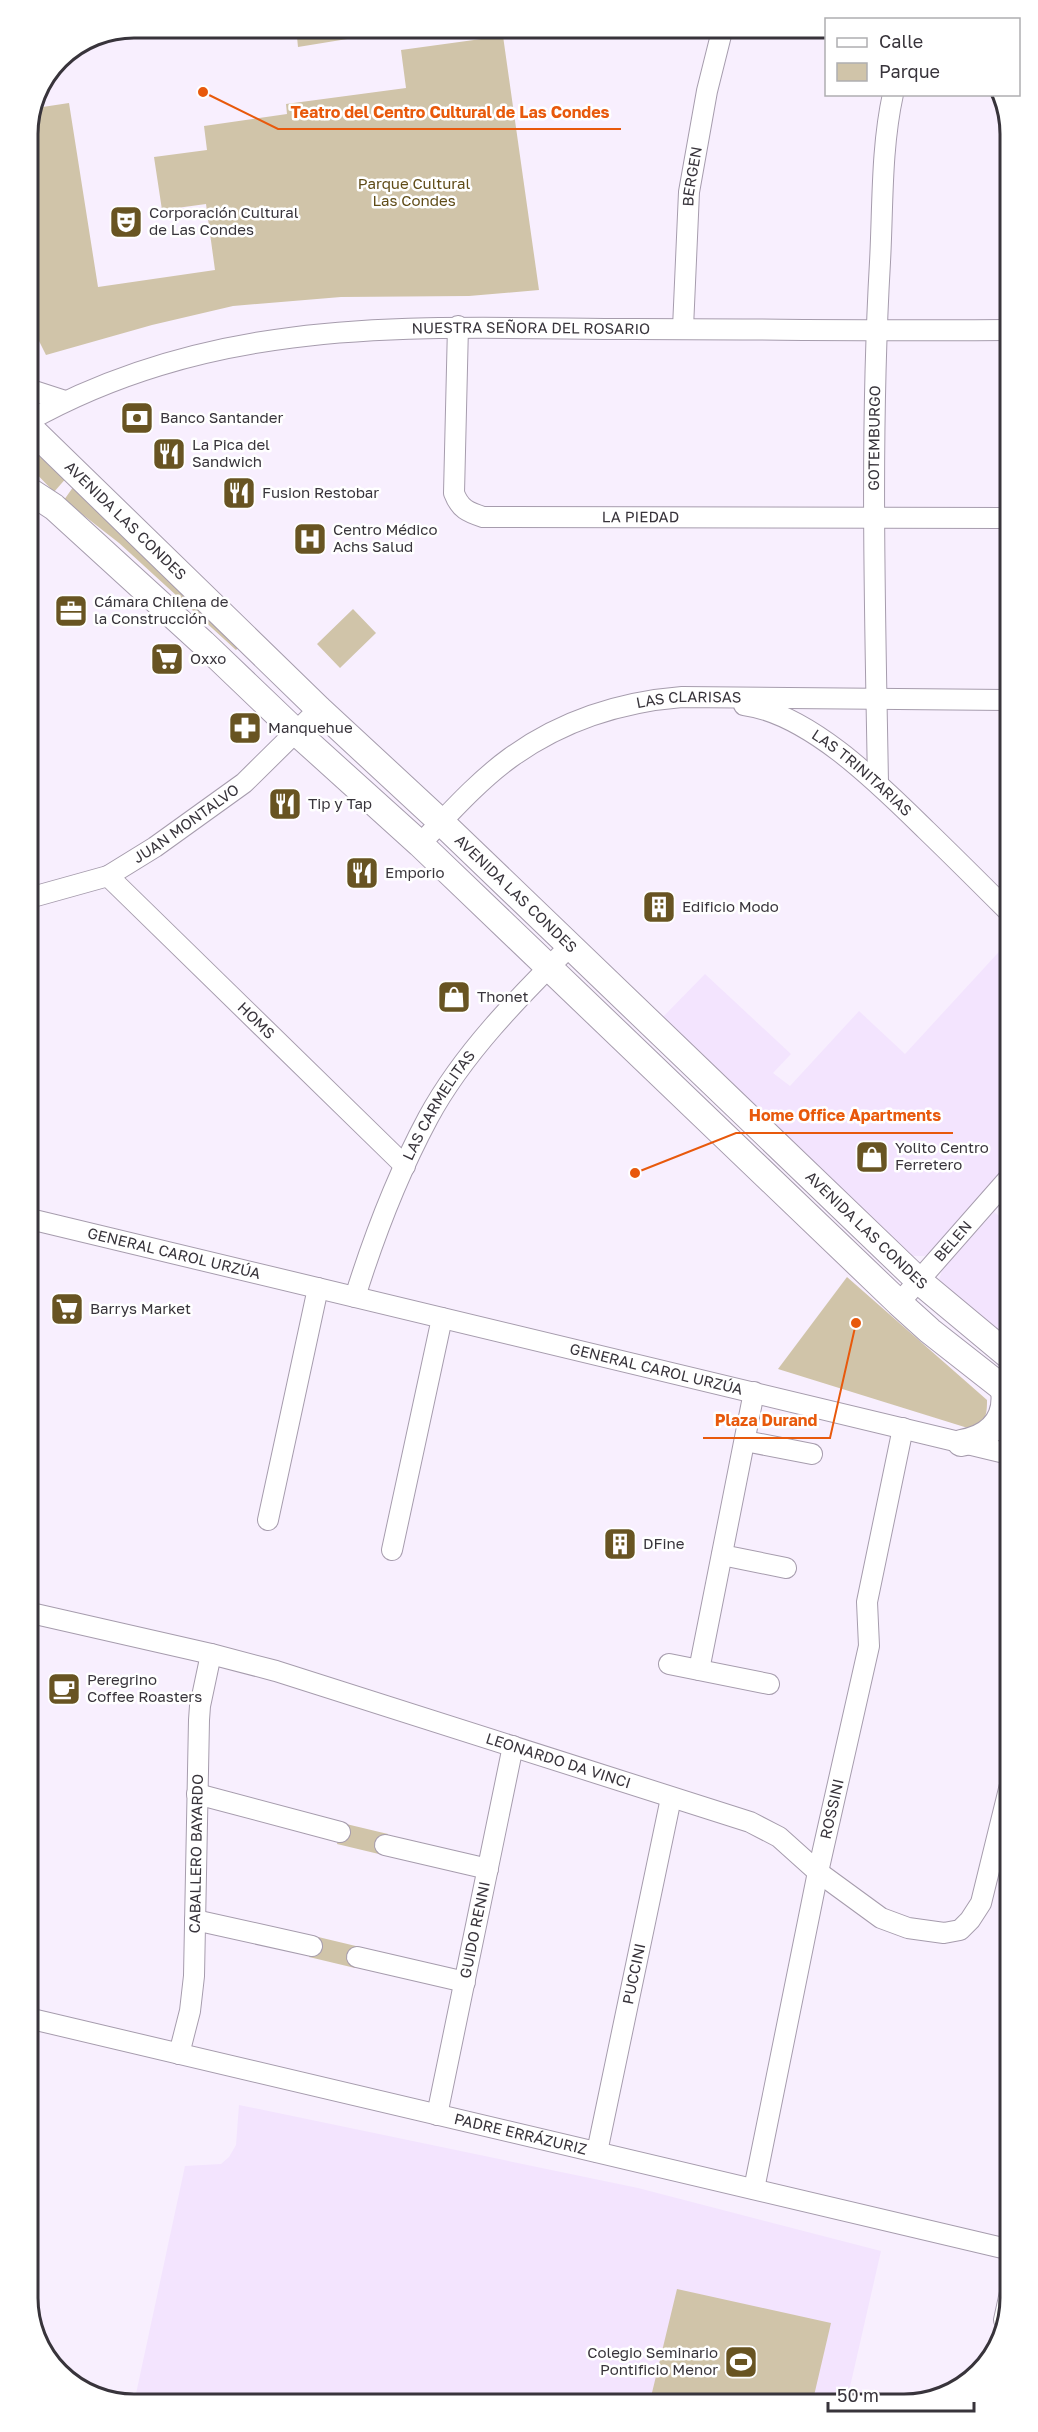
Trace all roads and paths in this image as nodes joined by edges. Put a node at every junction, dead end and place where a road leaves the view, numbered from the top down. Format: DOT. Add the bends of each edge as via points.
graph roads {
  1 [pos="720,38"];
  2 [pos="893,96"];
  3 [pos="458,326"];
  4 [pos="683,328"];
  5 [pos="1000,330"];
  6 [pos="877,331"];
  7 [pos="38,392"];
  8 [pos="65,401"];
  9 [pos="38,416"];
  10 [pos="38,436"];
  11 [pos="38,496"];
  12 [pos="874,518"];
  13 [pos="1000,518"];
  14 [pos="682,697"];
  15 [pos="877,698"];
  16 [pos="1000,700"];
  17 [pos="319,709"];
  18 [pos="296,732"];
  19 [pos="878,783"];
  20 [pos="441,822"];
  21 [pos="420,844"];
  22 [pos="108,876"];
  23 [pos="38,895"];
  24 [pos="1000,901"];
  25 [pos="570,945"];
  26 [pos="549,966"];
  27 [pos="405,1166"];
  28 [pos="1000,1188"];
  29 [pos="38,1221"];
  30 [pos="919,1281"];
  31 [pos="318,1288"];
  32 [pos="355,1297"];
  33 [pos="899,1303"];
  34 [pos="442,1318"];
  35 [pos="1000,1348"];
  36 [pos="1000,1387"];
  37 [pos="754,1392"];
  38 [pos="1000,1419"];
  39 [pos="903,1428"];
  40 [pos="745,1441"];
  41 [pos="961,1443"];
  42 [pos="1000,1452"];
  43 [pos="812,1454"];
  44 [pos="268,1520"];
  45 [pos="392,1550"];
  46 [pos="722,1555"];
  47 [pos="786,1568"];
  48 [pos="38,1615"];
  49 [pos="212,1654"];
  50 [pos="669,1664"];
  51 [pos="699,1670"];
  52 [pos="769,1684"];
  53 [pos="513,1746"];
  54 [pos="197,1794"];
  55 [pos="671,1798"];
  56 [pos="340,1832"];
  57 [pos="385,1845"];
  58 [pos="1000,1861"];
  59 [pos="488,1869"];
  60 [pos="818,1872"];
  61 [pos="195,1920"];
  62 [pos="312,1947"];
  63 [pos="357,1957"];
  64 [pos="465,1982"];
  65 [pos="38,2020"];
  66 [pos="179,2054"];
  67 [pos="437,2115"];
  68 [pos="597,2152"];
  69 [pos="754,2189"];
  70 [pos="1000,2247"];
  1 -- 4 [label="street, BERGEN" via="689,192"];
  2 -- 6 [label="street, GOTEMBURGO" via="885,147"];
  3 -- 4 [label="street, NUESTRA SEÑORA DEL ROSARIO"];
  3 -- 8 [label="street, NUESTRA SEÑORA DEL ROSARIO" via="327,332 250,343 153,367"];
  3 -- 12 [label="street, LA PIEDAD" via="454,493 459,505 468,512 483,517"];
  4 -- 6 [label="street, NUESTRA SEÑORA DEL ROSARIO"];
  5 -- 6 [label="street, NUESTRA SEÑORA DEL ROSARIO"];
  6 -- 12 [label="street, GOTEMBURGO"];
  7 -- 8 [label="street"];
  8 -- 9 [label="street, NUESTRA SEÑORA DEL ROSARIO"];
  10 -- 17 [label="main road, AVENIDA LAS CONDES"];
  11 -- 18 [label="main road, AVENIDA LAS CONDES"];
  12 -- 13 [label="street, LA PIEDAD"];
  12 -- 15 [label="street, GOTEMBURGO"];
  14 -- 15 [label="street, LAS CLARISAS"];
  14 -- 19 [label="street, LAS TRINITARIAS" via="755,707 787,720 838,751"];
  14 -- 20 [label="street, LAS CLARISAS" via="643,700 550,732 509,758"];
  15 -- 16 [label="street, LAS CLARISAS"];
  15 -- 19 [label="street, GOTEMBURGO"];
  17 -- 18 [label="street, JUAN MONTALVO"];
  17 -- 20 [label="main road, AVENIDA LAS CONDES"];
  18 -- 21 [label="main road, AVENIDA LAS CONDES"];
  18 -- 22 [label="street, JUAN MONTALVO" via="244,783"];
  19 -- 24 [label="street, LAS TRINITARIAS"];
  20 -- 21 [label="street, LAS CLARISAS"];
  20 -- 25 [label="main road, AVENIDA LAS CONDES"];
  21 -- 26 [label="main road, AVENIDA LAS CONDES"];
  22 -- 23 [label="street, JUAN MONTALVO"];
  22 -- 27 [label="street, HOMS"];
  25 -- 26 [label="street, LAS CARMELITAS"];
  25 -- 30 [label="main road, AVENIDA LAS CONDES"];
  26 -- 27 [label="street, LAS CARMELITAS" via="464,1064 429,1117"];
  26 -- 33 [label="main road, AVENIDA LAS CONDES"];
  27 -- 32 [label="street, LAS CARMELITAS"];
  28 -- 30 [label="street, BELEN"];
  29 -- 31 [label="street, GENERAL CAROL URZÚA"];
  30 -- 33 [label="street, BELEN"];
  30 -- 35 [label="main road, AVENIDA LAS CONDES"];
  31 -- 32 [label="street, GENERAL CAROL URZÚA"];
  31 -- 44 [label="street"];
  32 -- 34 [label="street, GENERAL CAROL URZÚA"];
  33 -- 36 [label="main road, AVENIDA LAS CONDES"];
  34 -- 37 [label="street, GENERAL CAROL URZÚA"];
  34 -- 45 [label="street"];
  37 -- 39 [label="street, GENERAL CAROL URZÚA"];
  37 -- 40 [label="street"];
  38 -- 41 [label="main road" via="980,1438"];
  39 -- 41 [label="street, GENERAL CAROL URZÚA"];
  39 -- 60 [label="street, ROSSINI" via="867,1602 869,1646"];
  40 -- 43 [label="street"];
  40 -- 46 [label="street"];
  41 -- 42 [label="street, GENERAL CAROL URZÚA"];
  46 -- 47 [label="street"];
  46 -- 51 [label="street"];
  48 -- 49 [label="street, LEONARDO DA VINCI"];
  49 -- 53 [label="street, LEONARDO DA VINCI"];
  49 -- 54 [label="street, CABALLERO BAYARDO" via="200,1706"];
  50 -- 51 [label="street"];
  51 -- 52 [label="street"];
  53 -- 55 [label="street, LEONARDO DA VINCI"];
  53 -- 59 [label="street, GUIDO RENNI"];
  54 -- 56 [label="street"];
  54 -- 61 [label="street, CABALLERO BAYARDO"];
  55 -- 60 [label="street, LEONARDO DA VINCI" via="760,1826"];
  55 -- 68 [label="street, PUCCINI"];
  57 -- 59 [label="street"];
  58 -- 60 [label="street, LEONARDO DA VINCI" via="970,1920 960,1930 944,1933 908,1928 880,1918"];
  59 -- 64 [label="street, GUIDO RENNI"];
  60 -- 69 [label="street, ROSSINI"];
  61 -- 62 [label="street"];
  61 -- 66 [label="street, CABALLERO BAYARDO" via="192,1993"];
  63 -- 64 [label="street"];
  64 -- 67 [label="street, GUIDO RENNI"];
  65 -- 66 [label="street, PADRE ERRÁZURIZ"];
  66 -- 67 [label="street, PADRE ERRÁZURIZ"];
  67 -- 68 [label="street, PADRE ERRÁZURIZ"];
  68 -- 69 [label="street, PADRE ERRÁZURIZ"];
  69 -- 70 [label="street, PADRE ERRÁZURIZ"];
}
